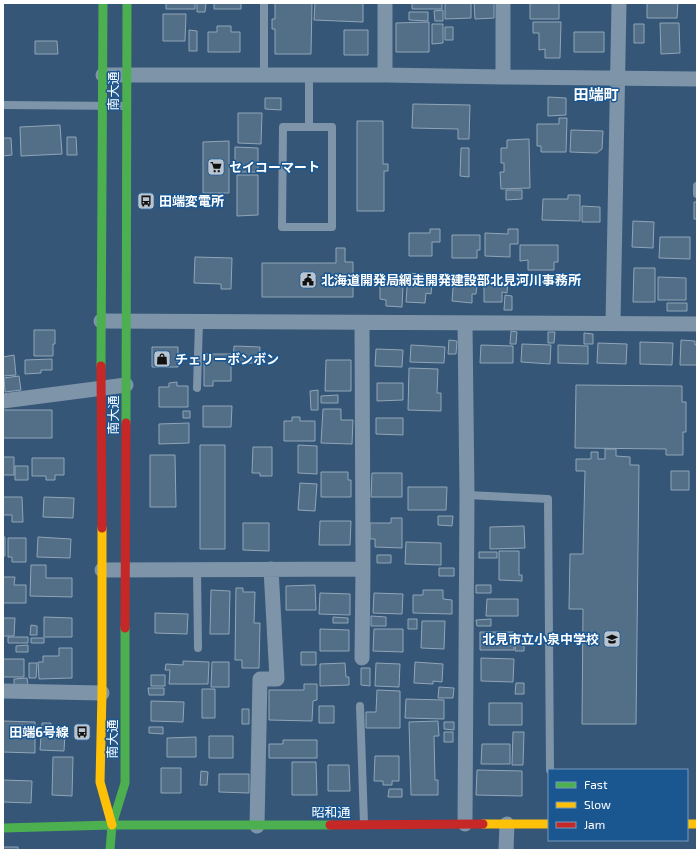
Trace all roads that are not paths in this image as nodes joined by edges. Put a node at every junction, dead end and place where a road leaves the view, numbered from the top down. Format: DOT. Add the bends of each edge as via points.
graph roads {
  1 [pos="103,3"];
  2 [pos="127,3"];
  3 [pos="264,3"];
  4 [pos="385,3"];
  5 [pos="503,3"];
  6 [pos="619,3"];
  7 [pos="103,75"];
  8 [pos="126,75"];
  9 [pos="264,75"];
  10 [pos="309,75"];
  11 [pos="385,75"];
  12 [pos="503,78"];
  13 [pos="618,78"];
  14 [pos="697,79"];
  15 [pos="3,105"];
  16 [pos="103,106"];
  17 [pos="126,106"];
  18 [pos="309,127"];
  19 [pos="697,186"];
  20 [pos="697,194"];
  21 [pos="101,321"];
  22 [pos="126,322"];
  23 [pos="198,322"];
  24 [pos="362,323"];
  25 [pos="465,323"];
  26 [pos="614,323"];
  27 [pos="697,324"];
  28 [pos="126,385"];
  29 [pos="101,388"];
  30 [pos="197,388"];
  31 [pos="3,401"];
  32 [pos="467,494"];
  33 [pos="363,568"];
  34 [pos="125,569"];
  35 [pos="271,569"];
  36 [pos="102,570"];
  37 [pos="197,570"];
  38 [pos="198,648"];
  39 [pos="362,658"];
  40 [pos="3,691"];
  41 [pos="102,692"];
  42 [pos="360,706"];
  43 [pos="550,769"];
  44 [pos="465,824"];
  45 [pos="507,824"];
  46 [pos="548,824"];
  47 [pos="112,825"];
  48 [pos="364,825"];
  49 [pos="257,826"];
  50 [pos="3,828"];
  51 [pos="110,850"];
  52 [pos="506,850"];
  1 -- 7 [label="street, 南大通"];
  2 -- 8 [label="street, 南大通"];
  3 -- 9 [label="lane"];
  4 -- 11 [label="street"];
  5 -- 12 [label="street"];
  6 -- 13 [label="street"];
  7 -- 8 [label="street"];
  7 -- 16 [label="street, 南大通"];
  8 -- 9 [label="street"];
  8 -- 17 [label="street, 南大通"];
  9 -- 10 [label="street"];
  10 -- 11 [label="street"];
  10 -- 18 [label="lane"];
  11 -- 12 [label="street"];
  12 -- 13 [label="street"];
  13 -- 14 [label="street"];
  13 -- 26 [label="street"];
  15 -- 16 [label="lane"];
  16 -- 17 [label="lane"];
  16 -- 21 [label="street, 南大通"];
  17 -- 22 [label="street, 南大通"];
  18 -- 18 [label="lane" via="332,127 332,227 282,227 283,127"];
  19 -- 20 [label="lane"];
  21 -- 22 [label="street"];
  21 -- 29 [label="street, 南大通"];
  22 -- 23 [label="street"];
  22 -- 28 [label="street, 南大通"];
  23 -- 24 [label="street"];
  23 -- 30 [label="lane"];
  24 -- 25 [label="street"];
  24 -- 33 [label="street"];
  25 -- 26 [label="street"];
  25 -- 32 [label="street"];
  26 -- 27 [label="street"];
  28 -- 29 [label="street"];
  28 -- 34 [label="street, 南大通"];
  29 -- 31 [label="street"];
  29 -- 36 [label="street, 南大通"];
  32 -- 43 [label="lane" via="548,499"];
  32 -- 44 [label="street"];
  33 -- 35 [label="street"];
  33 -- 39 [label="street"];
  34 -- 36 [label="street"];
  34 -- 37 [label="street"];
  34 -- 47 [label="street, 南大通" via="125,783"];
  35 -- 37 [label="street"];
  35 -- 49 [label="street" via="277,679 260,679"];
  36 -- 41 [label="street, 南大通"];
  37 -- 38 [label="lane"];
  40 -- 41 [label="street"];
  41 -- 47 [label="street, 南大通" via="100,782"];
  42 -- 48 [label="lane"];
  44 -- 45 [label="street, 昭和通"];
  44 -- 48 [label="street, 昭和通"];
  45 -- 46 [label="street, 昭和通"];
  45 -- 52 [label="street"];
  47 -- 49 [label="street, 昭和通"];
  47 -- 50 [label="street, 昭和通"];
  47 -- 51 [label="street, 南大通"];
  48 -- 49 [label="street, 昭和通"];
}
